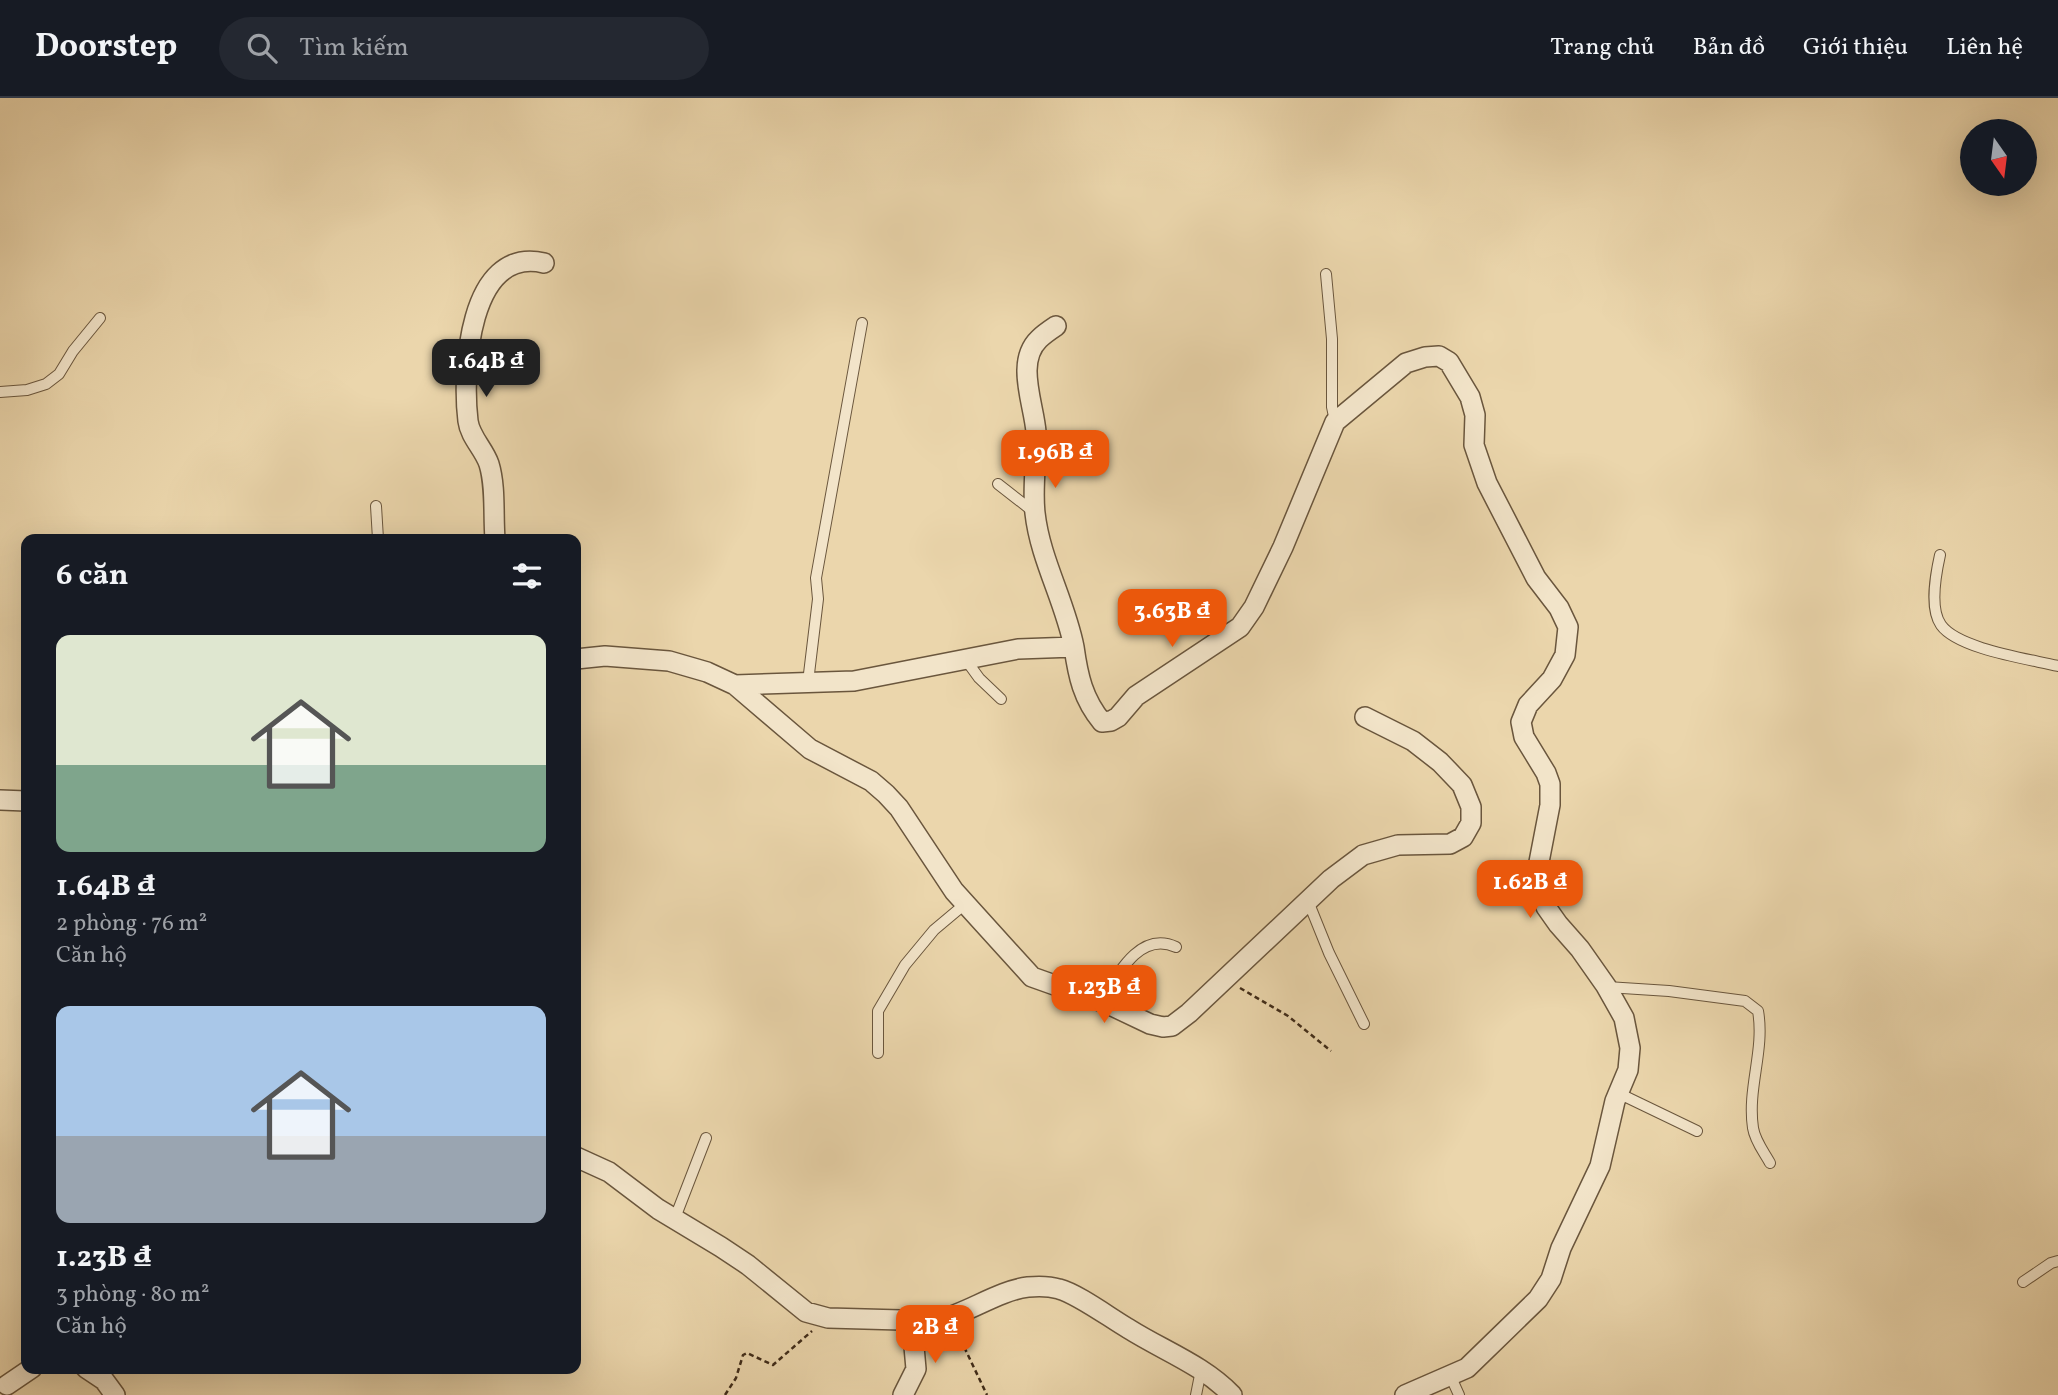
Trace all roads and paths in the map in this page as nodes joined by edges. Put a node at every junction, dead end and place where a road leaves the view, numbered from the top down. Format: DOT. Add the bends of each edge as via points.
graph roads {
  1 [pos="544,263"];
  2 [pos="1326,274"];
  3 [pos="100,318"];
  4 [pos="862,323"];
  5 [pos="1056,326"];
  6 [pos="0,392"];
  7 [pos="1335,422"];
  8 [pos="998,484"];
  9 [pos="376,506"];
  10 [pos="1034,512"];
  11 [pos="378,534"];
  12 [pos="495,534"];
  13 [pos="1940,555"];
  14 [pos="1074,647"];
  15 [pos="581,658"];
  16 [pos="966,660"];
  17 [pos="2058,666"];
  18 [pos="808,682"];
  19 [pos="735,685"];
  20 [pos="1001,699"];
  21 [pos="1365,717"];
  22 [pos="0,800"];
  23 [pos="21,802"];
  24 [pos="1308,901"];
  25 [pos="965,904"];
  26 [pos="1176,947"];
  27 [pos="1225,979"];
  28 [pos="1606,986"];
  29 [pos="1101,1002"];
  30 [pos="1364,1024"];
  31 [pos="1331,1051"];
  32 [pos="878,1053"];
  33 [pos="1618,1093"];
  34 [pos="1697,1131"];
  35 [pos="706,1138"];
  36 [pos="581,1159"];
  37 [pos="1770,1163"];
  38 [pos="675,1218"];
  39 [pos="2058,1261"];
  40 [pos="2023,1282"];
  41 [pos="950,1317"];
  42 [pos="828,1318"];
  43 [pos="912,1324"];
  44 [pos="1201,1370"];
  45 [pos="23,1374"];
  46 [pos="95,1374"];
  47 [pos="1450,1375"];
  48 [pos="7,1385"];
  49 [pos="115,1395"];
  50 [pos="725,1395"];
  51 [pos="903,1395"];
  52 [pos="987,1395"];
  53 [pos="1196,1395"];
  54 [pos="1232,1395"];
  55 [pos="1405,1395"];
  56 [pos="1459,1395"];
  1 -- 12 [label="street" via="531,260 508,265 493,281 473,321 466,403 469,426 489,463"];
  2 -- 7 [label="lane"];
  3 -- 6 [label="lane" via="59,374 46,384"];
  4 -- 18 [label="lane" via="816,578 818,599"];
  5 -- 10 [label="street" via="1037,340 1028,356 1035,430"];
  7 -- 14 [label="street" via="1283,547 1240,627 1136,696 1118,717 1107,722 1095,713 1081,687"];
  7 -- 28 [label="street" via="1406,363 1425,357 1439,356 1449,362 1470,397 1475,445 1487,483 1536,578 1568,627 1565,655 1521,722 1524,737 1550,784 1539,862 1543,898"];
  8 -- 10 [label="lane"];
  9 -- 11 [label="lane"];
  10 -- 14 [label="street"];
  13 -- 17 [label="lane" via="1934,579 1941,625 1964,643"];
  14 -- 16 [label="street" via="1017,649"];
  15 -- 19 [label="street" via="669,661"];
  16 -- 18 [label="street" via="854,681"];
  16 -- 20 [label="lane"];
  18 -- 19 [label="street"];
  19 -- 25 [label="street" via="810,749 871,781 886,794"];
  21 -- 24 [label="street" via="1413,741 1440,762 1462,785 1471,807 1471,823 1463,837 1450,844 1398,845 1363,855"];
  22 -- 23 [label="street"];
  24 -- 27 [label="street"];
  24 -- 30 [label="lane"];
  25 -- 29 [label="street" via="1032,977"];
  25 -- 32 [label="lane" via="934,930 905,965 878,1011"];
  26 -- 29 [label="lane" via="1157,943 1140,949"];
  27 -- 29 [label="street" via="1172,1026 1150,1024"];
  27 -- 31 [label="path" via="1288,1016"];
  28 -- 33 [label="street" via="1624,1018 1629,1048 1628,1069"];
  28 -- 37 [label="lane" via="1745,1001 1759,1011 1753,1129"];
  33 -- 34 [label="lane"];
  33 -- 47 [label="street" via="1600,1166 1551,1279 1532,1306 1478,1359"];
  35 -- 38 [label="lane"];
  36 -- 38 [label="street" via="608,1171"];
  38 -- 42 [label="street" via="748,1265 806,1312"];
  39 -- 40 [label="lane"];
  41 -- 43 [label="street"];
  41 -- 44 [label="street" via="1024,1287 1062,1289"];
  41 -- 52 [label="path"];
  42 -- 43 [label="street"];
  42 -- 50 [label="path" via="774,1365 743,1355"];
  43 -- 51 [label="street" via="916,1369"];
  44 -- 53 [label="lane"];
  44 -- 54 [label="street"];
  45 -- 48 [label="street"];
  46 -- 49 [label="street"];
  47 -- 55 [label="street"];
  47 -- 56 [label="lane"];
}
